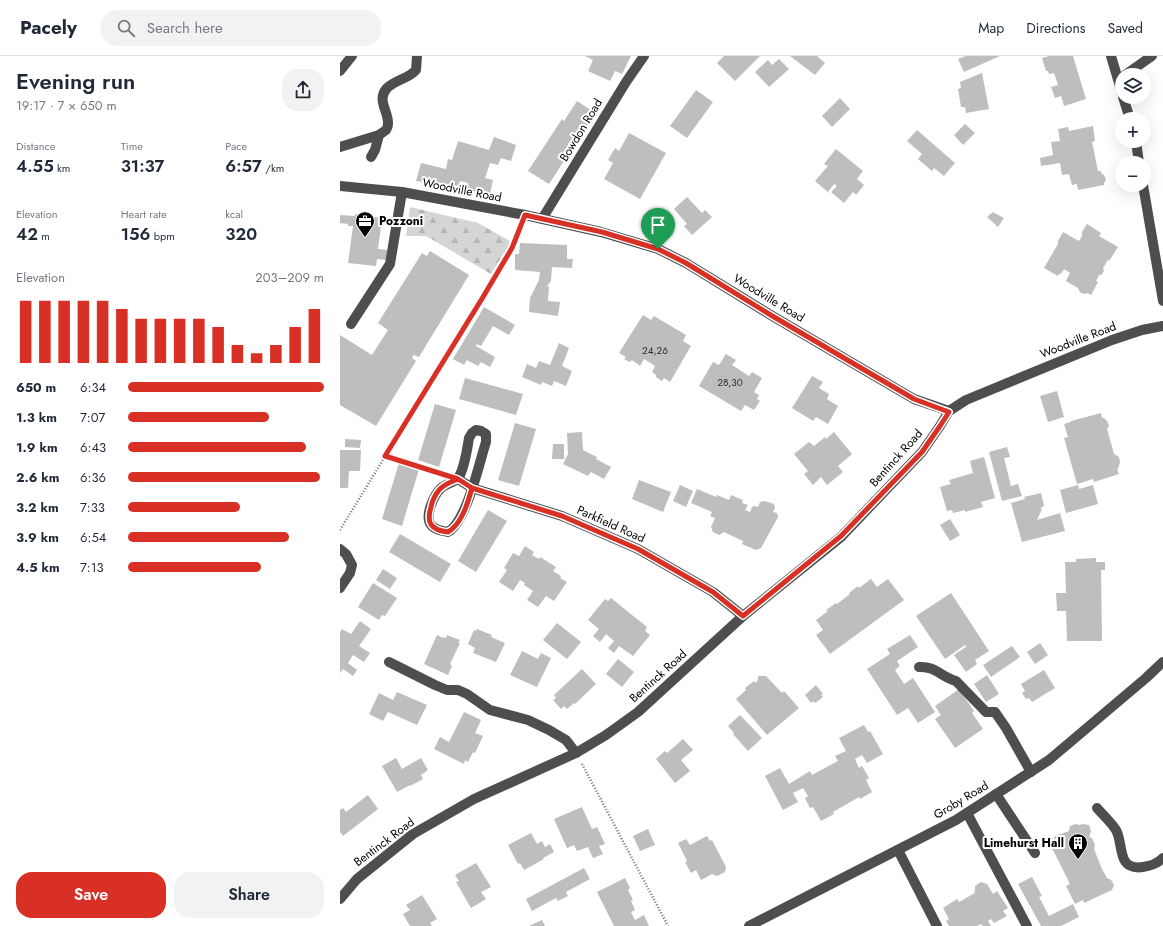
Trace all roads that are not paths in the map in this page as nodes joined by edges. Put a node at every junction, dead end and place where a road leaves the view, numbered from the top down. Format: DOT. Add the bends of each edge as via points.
graph roads {
  1 [pos="352,56"];
  2 [pos="417,56"];
  3 [pos="644,56"];
  4 [pos="1111,56"];
  5 [pos="1152,56"];
  6 [pos="1117,68"];
  7 [pos="1135,68"];
  8 [pos="340,71"];
  9 [pos="379,135"];
  10 [pos="340,146"];
  11 [pos="370,157"];
  12 [pos="340,186"];
  13 [pos="402,192"];
  14 [pos="1144,192"];
  15 [pos="542,219"];
  16 [pos="1163,301"];
  17 [pos="351,324"];
  18 [pos="1163,326"];
  19 [pos="949,412"];
  20 [pos="458,479"];
  21 [pos="472,488"];
  22 [pos="340,549"];
  23 [pos="340,588"];
  24 [pos="743,616"];
  25 [pos="389,662"];
  26 [pos="1163,662"];
  27 [pos="919,667"];
  28 [pos="576,753"];
  29 [pos="1031,772"];
  30 [pos="996,794"];
  31 [pos="1098,808"];
  32 [pos="967,813"];
  33 [pos="898,850"];
  34 [pos="1035,853"];
  35 [pos="1163,858"];
  36 [pos="340,899"];
  37 [pos="749,926"];
  38 [pos="938,926"];
  39 [pos="1027,926"];
  1 -- 8 [label="street"];
  2 -- 9 [label="street" via="416,70 409,76 397,80 386,90 383,101 388,123 386,130"];
  3 -- 15 [label="street, Bowdon Road"];
  4 -- 6 [label="street"];
  5 -- 7 [label="street"];
  9 -- 10 [label="street"];
  9 -- 11 [label="street"];
  12 -- 13 [label="street, Woodville Road"];
  13 -- 15 [label="street, Woodville Road"];
  13 -- 17 [label="street" via="390,264"];
  14 -- 16 [label="street"];
  15 -- 19 [label="street, Woodville Road" via="602,232 658,249 686,263 914,399"];
  18 -- 19 [label="street, Woodville Road" via="1112,340 966,400"];
  19 -- 24 [label="street, Bentinck Road" via="922,452 841,536"];
  20 -- 21 [label="street, Parkfield Road"];
  20 -- 21 [label="street" via="472,433 476,430 481,431 486,434 486,442"];
  20 -- 21 [label="street" via="439,489 432,502 429,520 436,529 448,532 457,524"];
  21 -- 24 [label="street, Parkfield Road" via="562,516 638,549 713,592"];
  22 -- 23 [label="street" via="346,554 352,566"];
  24 -- 28 [label="street, Bentinck Road" via="638,712"];
  25 -- 28 [label="street" via="447,690 458,690 467,694 490,710 528,720 550,730 566,740"];
  26 -- 29 [label="street, Groby Road" via="1049,760"];
  27 -- 29 [label="street" via="927,667 956,681 986,712 995,712"];
  28 -- 36 [label="street, Bentinck Road" via="474,799 413,834 357,880"];
  29 -- 30 [label="street, Groby Road"];
  30 -- 32 [label="street, Groby Road"];
  30 -- 34 [label="street"];
  31 -- 35 [label="street" via="1116,830 1121,854 1128,864 1136,868 1147,867"];
  32 -- 33 [label="street, Groby Road"];
  32 -- 39 [label="street"];
  33 -- 37 [label="street, Groby Road"];
  33 -- 38 [label="street"];
}
